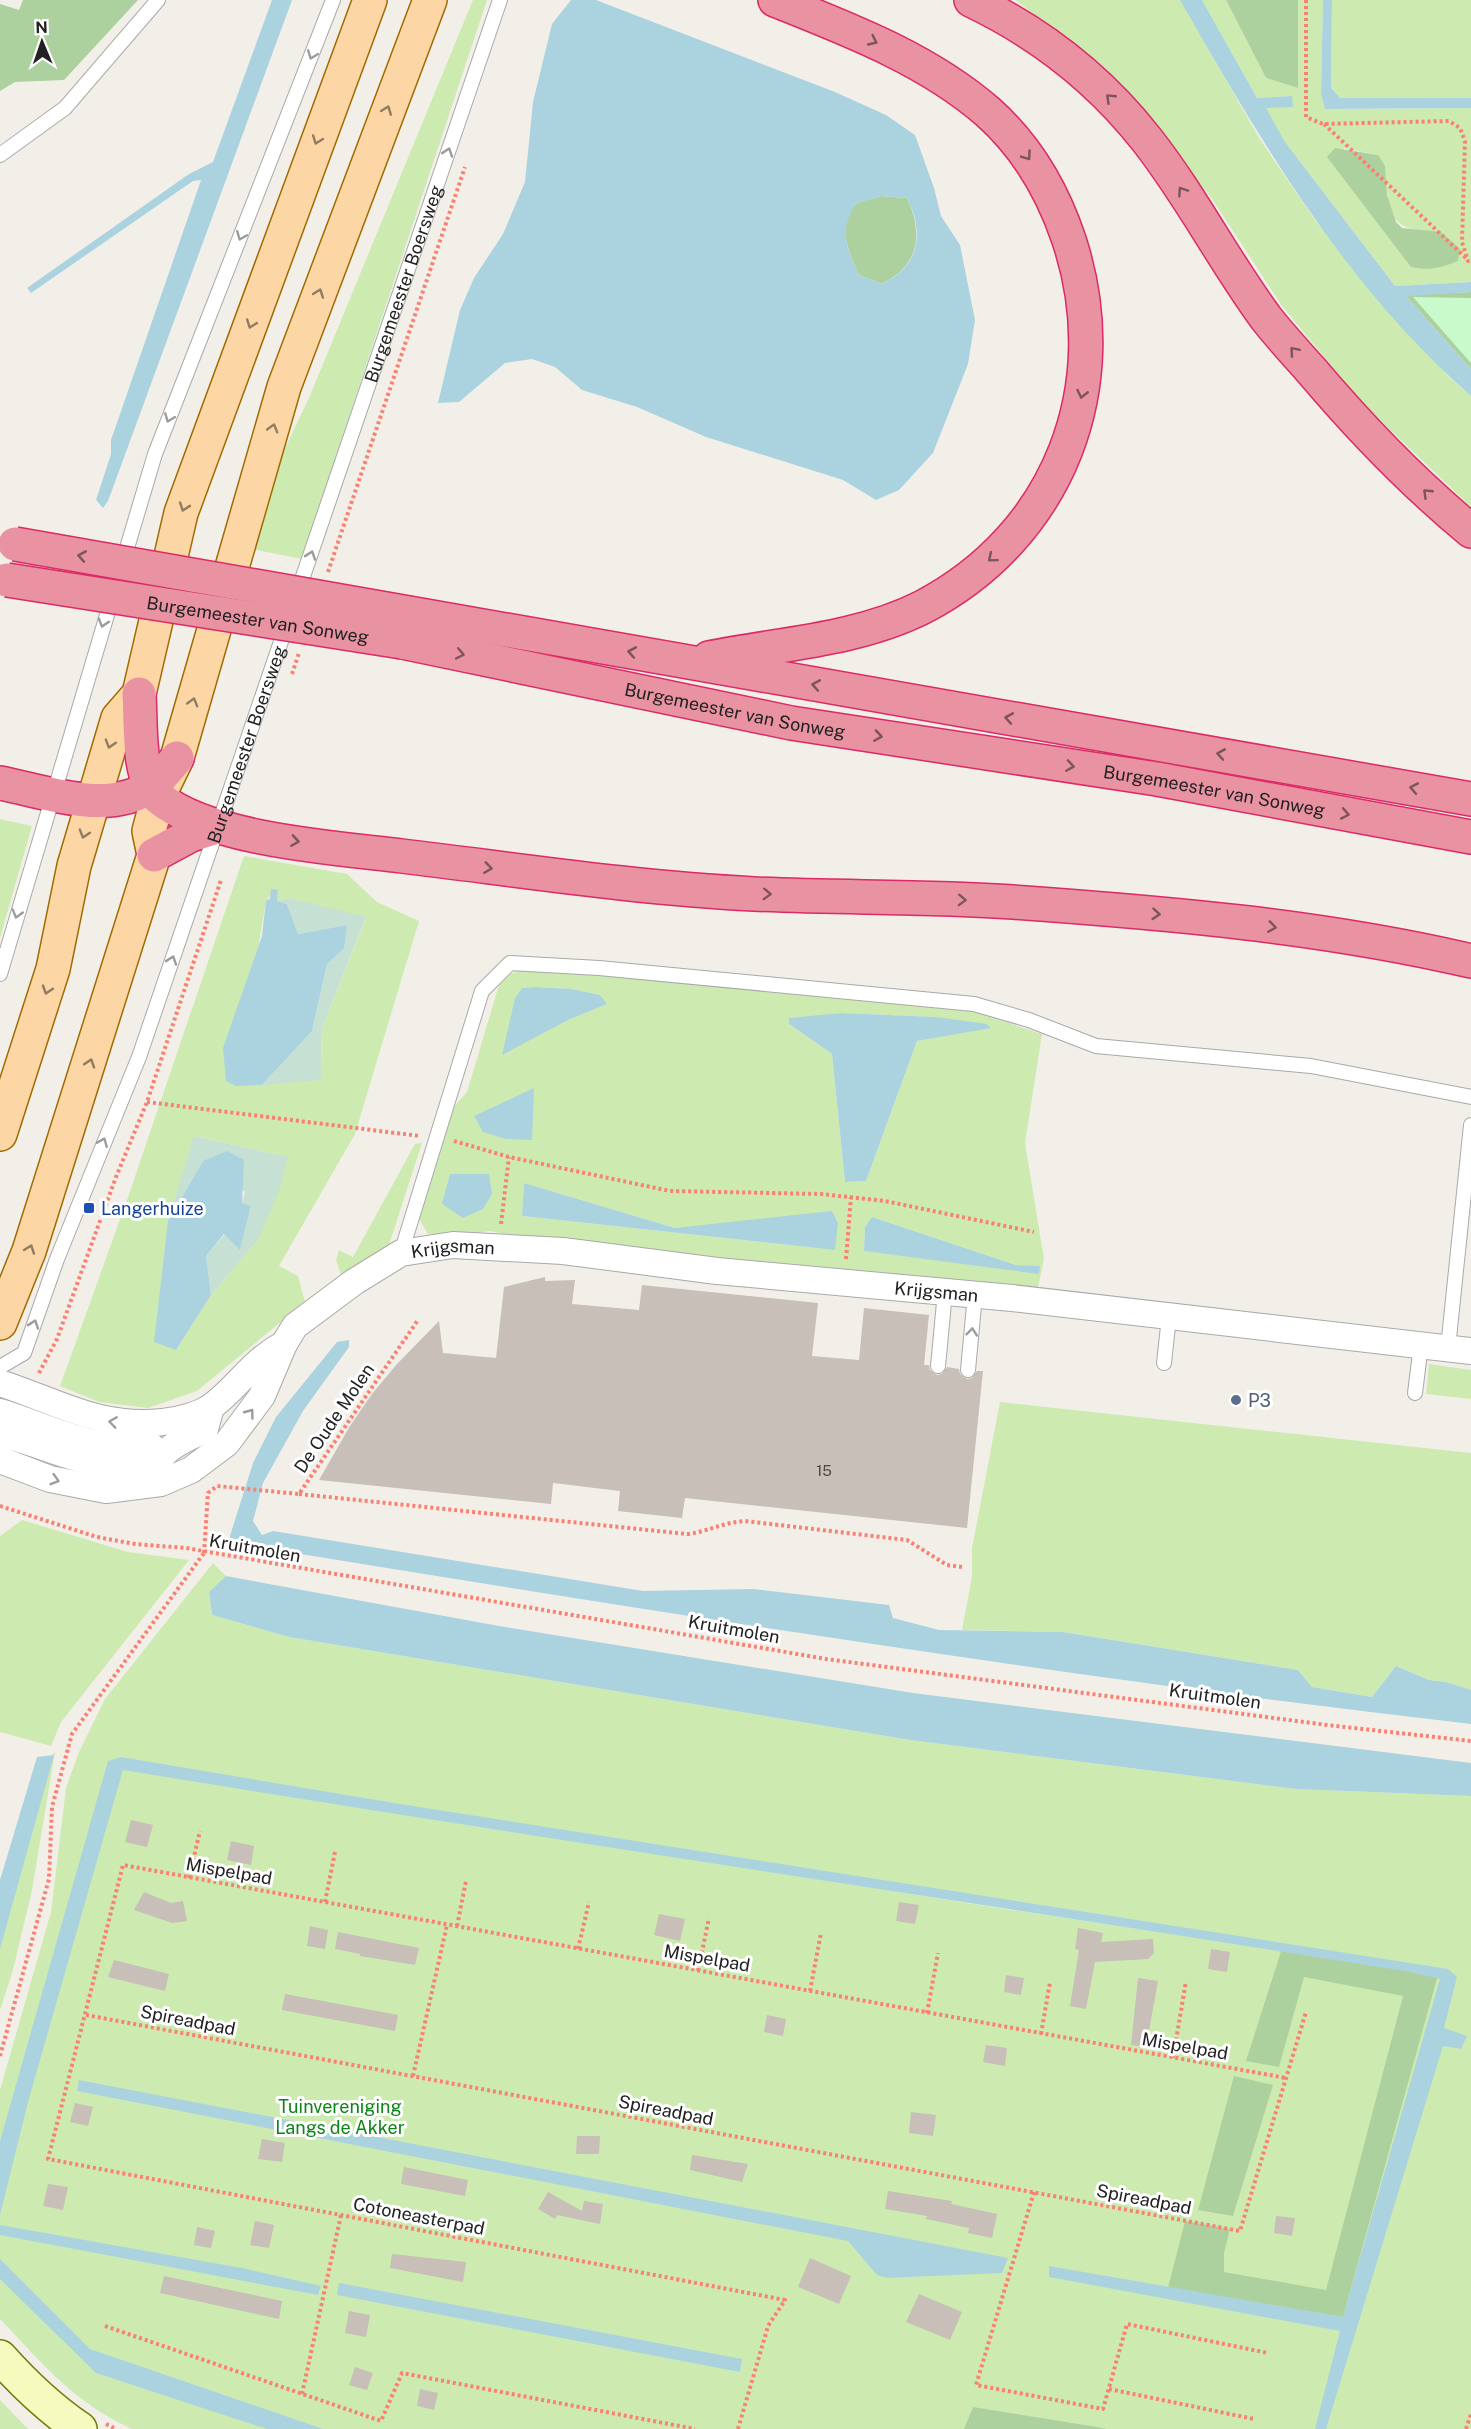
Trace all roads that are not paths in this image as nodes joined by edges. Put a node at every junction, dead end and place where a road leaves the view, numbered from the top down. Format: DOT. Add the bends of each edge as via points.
graph roads {
  1 [pos="158,0"];
  2 [pos="333,0"];
  3 [pos="370,0"];
  4 [pos="430,0"];
  5 [pos="500,0"];
  6 [pos="775,0"];
  7 [pos="971,0"];
  8 [pos="0,155"];
  9 [pos="1471,531"];
  10 [pos="7,542"];
  11 [pos="3,579"];
  12 [pos="406,628"];
  13 [pos="689,662"];
  14 [pos="139,694"];
  15 [pos="177,758"];
  16 [pos="0,783"];
  17 [pos="154,792"];
  18 [pos="53,793"];
  19 [pos="1471,799"];
  20 [pos="94,801"];
  21 [pos="217,827"];
  22 [pos="1471,837"];
  23 [pos="150,867"];
  24 [pos="1471,961"];
  25 [pos="0,974"];
  26 [pos="1471,1097"];
  27 [pos="1471,1125"];
  28 [pos="0,1134"];
  29 [pos="401,1253"];
  30 [pos="945,1292"];
  31 [pos="975,1295"];
  32 [pos="1169,1317"];
  33 [pos="0,1323"];
  34 [pos="284,1344"];
  35 [pos="1421,1345"];
  36 [pos="1459,1350"];
  37 [pos="1164,1363"];
  38 [pos="938,1366"];
  39 [pos="0,1367"];
  40 [pos="968,1370"];
  41 [pos="0,1383"];
  42 [pos="1415,1392"];
  43 [pos="211,1407"];
  44 [pos="0,1412"];
  45 [pos="157,1423"];
  46 [pos="0,1434"];
  47 [pos="175,1446"];
  48 [pos="0,1460"];
  49 [pos="138,1463"];
  50 [pos="182,1474"];
  51 [pos="134,1488"];
  52 [pos="0,2357"];
  53 [pos="80,2429"];
  1 -- 8 [label="lane" via="65,108"];
  2 -- 18 [label="lane, one-way" via="155,454"];
  3 -- 14 [label="main road, one-way" via="182,513"];
  15 -- 4 [label="main road, one-way" via="284,387"];
  21 -- 5 [label="lane, Burgemeester Boersweg, one-way"];
  6 -- 13 [label="highway, one-way" via="943,76 990,113 1019,146 1059,209 1076,260 1087,336 1084,386 1060,465 1037,504 1002,549 968,578 923,607 876,626 836,637"];
  9 -- 7 [label="highway, one-way" via="1361,429 1267,319 1149,142 1116,103 1034,35"];
  12 -- 10 [label="highway, Burgemeester van Sonweg, one-way, bridge"];
  11 -- 12 [label="highway, Burgemeester van Sonweg, bridge"];
  13 -- 12 [label="highway, Burgemeester van Sonweg, one-way"];
  12 -- 22 [label="highway, Burgemeester van Sonweg, one-way" via="791,723 1157,779"];
  19 -- 13 [label="highway, Burgemeester van Sonweg, one-way"];
  14 -- 17 [label="highway" via="142,749"];
  14 -- 20 [label="main road, one-way" via="118,718"];
  15 -- 17 [label="highway"];
  16 -- 18 [label="highway"];
  17 -- 20 [label="highway"];
  17 -- 21 [label="highway" via="197,820"];
  17 -- 23 [label="main road"];
  18 -- 20 [label="highway"];
  18 -- 25 [label="lane, one-way"];
  20 -- 28 [label="main road, one-way" via="74,866 53,969"];
  21 -- 23 [label="highway" via="191,835"];
  21 -- 24 [label="highway, one-way" via="543,876 751,894 1009,902 1214,919"];
  39 -- 21 [label="lane, Burgemeester Boersweg, one-way" via="24,1353 65,1238 139,1057"];
  33 -- 23 [label="main road, one-way" via="29,1251"];
  26 -- 29 [label="lane, Krijgsman" via="1311,1066 1096,1046 974,1004 510,963 482,991"];
  27 -- 36 [label="lane"];
  29 -- 30 [label="street, Krijgsman" via="453,1245 500,1246"];
  29 -- 34 [label="street, Krijgsman" via="354,1281 295,1326"];
  30 -- 31 [label="street, Krijgsman"];
  30 -- 38 [label="lane"];
  31 -- 32 [label="street, Krijgsman"];
  40 -- 31 [label="lane, one-way"];
  32 -- 35 [label="street, Krijgsman"];
  32 -- 37 [label="lane"];
  34 -- 43 [label="street, Krijgsman" via="262,1356"];
  50 -- 34 [label="street, Krijgsman, one-way" via="212,1457 227,1443 262,1396"];
  35 -- 36 [label="street, Krijgsman"];
  35 -- 42 [label="lane"];
  45 -- 41 [label="street, Krijgsman, one-way" via="135,1425 99,1420"];
  43 -- 45 [label="street, Krijgsman" via="182,1420"];
  43 -- 47 [label="street, Krijgsman" via="205,1429"];
  44 -- 47 [label="street" via="100,1445"];
  45 -- 47 [label="lane" via="167,1427"];
  46 -- 49 [label="street, Krijgsman" via="86,1463"];
  47 -- 49 [label="street, Krijgsman" via="161,1458"];
  47 -- 50 [label="lane" via="186,1458"];
  48 -- 51 [label="street, Krijgsman, one-way" via="77,1486"];
  49 -- 51 [label="lane" via="130,1477"];
  50 -- 51 [label="street, Krijgsman"];
  52 -- 53 [label="street" via="36,2396"];
}
